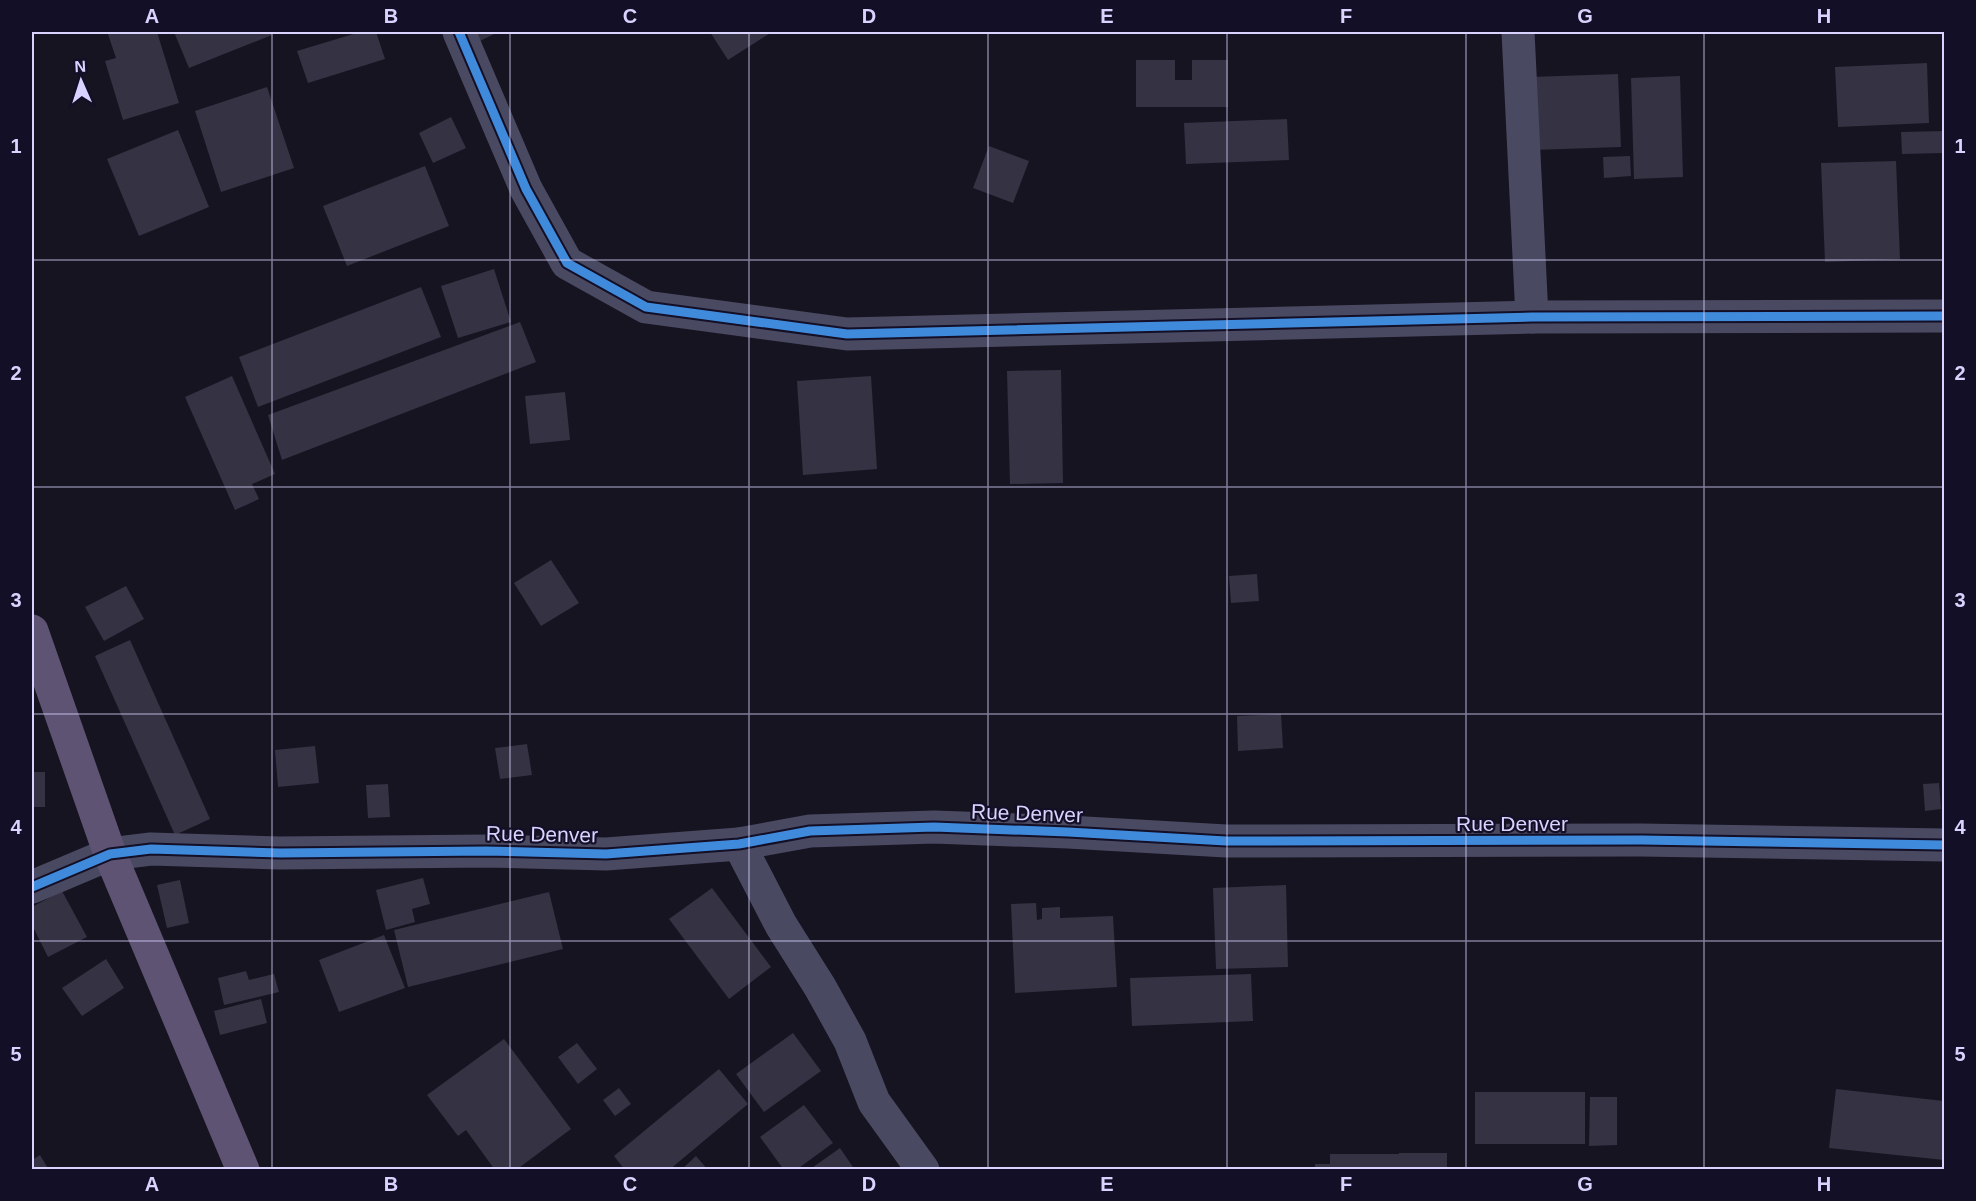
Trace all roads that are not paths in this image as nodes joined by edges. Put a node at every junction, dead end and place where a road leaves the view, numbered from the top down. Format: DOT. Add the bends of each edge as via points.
graph roads {
  1 [pos="459,32"];
  2 [pos="1518,32"];
  3 [pos="1944,316"];
  4 [pos="1532,317"];
  5 [pos="32,631"];
  6 [pos="739,844"];
  7 [pos="1944,845"];
  8 [pos="110,854"];
  9 [pos="32,887"];
  10 [pos="243,1170"];
  11 [pos="923,1170"];
  1 -- 4 [label="street" via="526,189 567,263 646,307 847,334"];
  2 -- 4 [label="street"];
  3 -- 4 [label="street"];
  5 -- 8 [label="main road"];
  6 -- 7 [label="street, Rue Denver" via="810,831 934,827 1226,841 1641,840"];
  6 -- 8 [label="street, Rue Denver" via="606,854 151,849"];
  6 -- 11 [label="street" via="781,925 850,1041 874,1102"];
  8 -- 9 [label="street, Rue Denver"];
  8 -- 10 [label="main road"];
}
